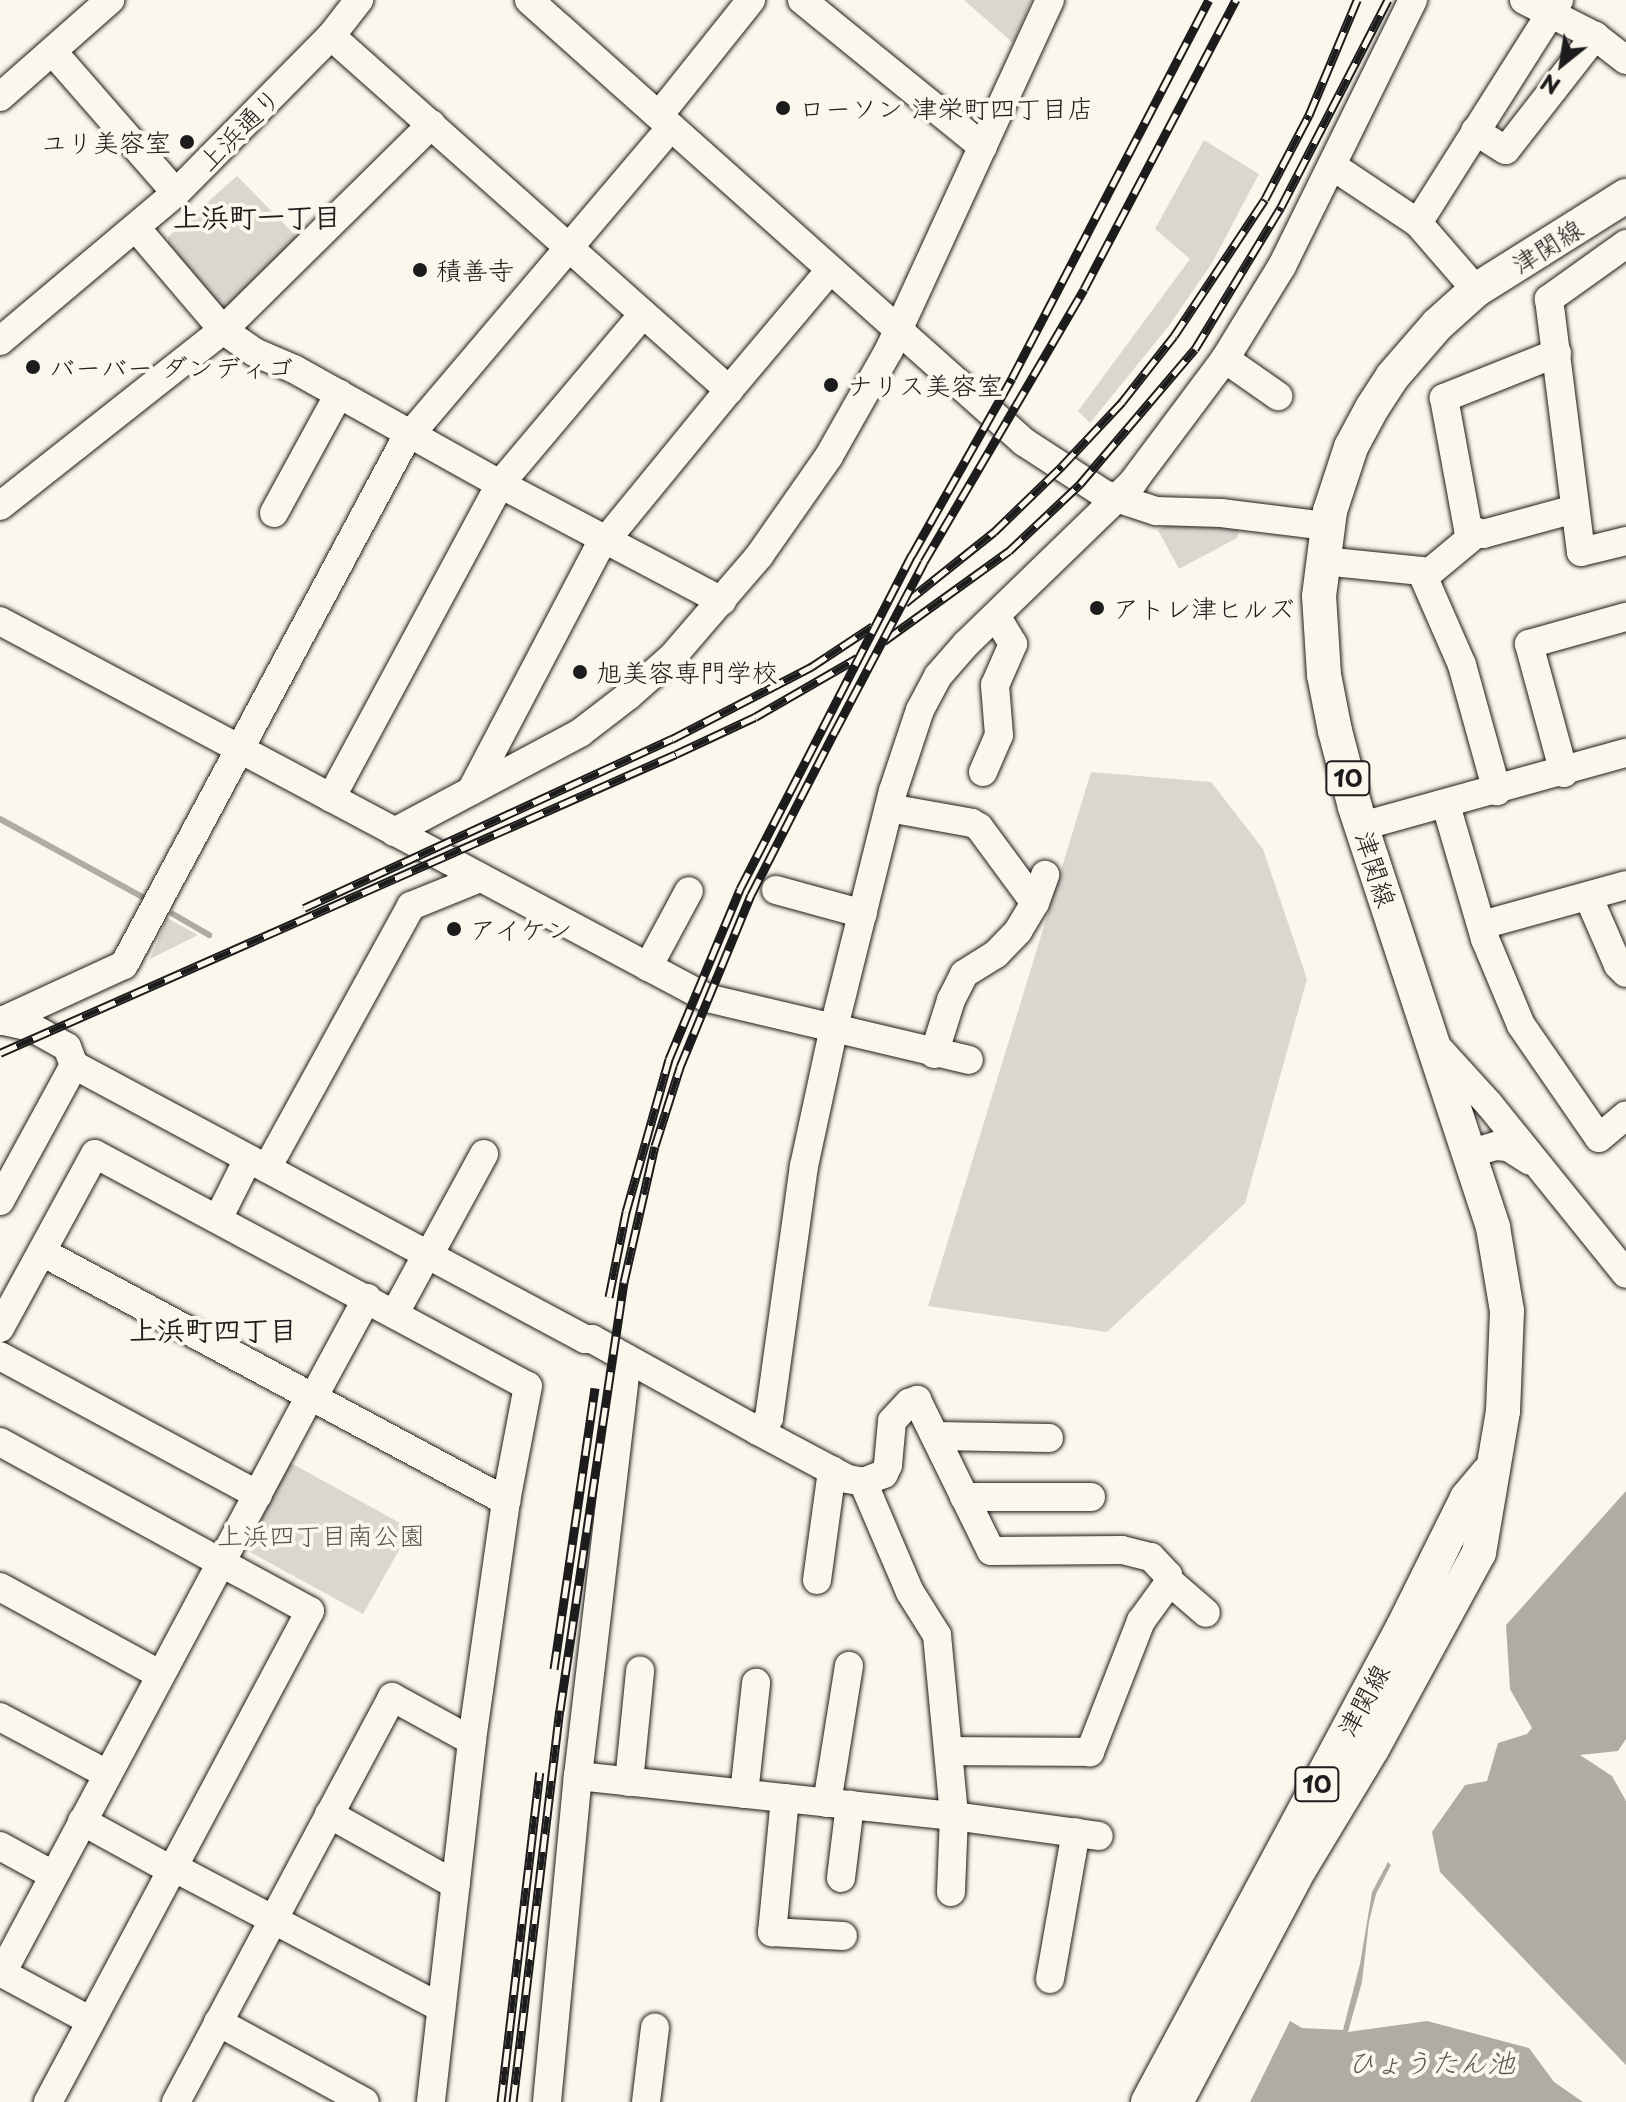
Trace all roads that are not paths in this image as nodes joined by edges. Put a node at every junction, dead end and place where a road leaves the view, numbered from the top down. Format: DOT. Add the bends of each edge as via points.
graph roads {
  1 [pos="110,0"];
  2 [pos="359,0"];
  3 [pos="529,0"];
  4 [pos="751,0"];
  5 [pos="802,0"];
  6 [pos="1050,0"];
  7 [pos="1413,0"];
  8 [pos="1524,0"];
  9 [pos="1555,6"];
  10 [pos="331,36"];
  11 [pos="1595,36"];
  12 [pos="53,52"];
  13 [pos="1626,60"];
  14 [pos="0,97"];
  15 [pos="432,124"];
  16 [pos="660,127"];
  17 [pos="1475,131"];
  18 [pos="983,147"];
  19 [pos="1334,167"];
  20 [pos="176,193"];
  21 [pos="1626,196"];
  22 [pos="1418,223"];
  23 [pos="137,229"];
  24 [pos="1626,244"];
  25 [pos="567,247"];
  26 [pos="830,270"];
  27 [pos="1476,290"];
  28 [pos="643,314"];
  29 [pos="223,330"];
  30 [pos="897,331"];
  31 [pos="0,341"];
  32 [pos="1557,353"];
  33 [pos="1225,359"];
  34 [pos="729,390"];
  35 [pos="339,394"];
  36 [pos="1278,396"];
  37 [pos="411,433"];
  38 [pos="500,484"];
  39 [pos="1118,498"];
  40 [pos="0,506"];
  41 [pos="1575,509"];
  42 [pos="274,513"];
  43 [pos="1327,526"];
  44 [pos="1478,532"];
  45 [pos="607,539"];
  46 [pos="1626,541"];
  47 [pos="1323,561"];
  48 [pos="1424,577"];
  49 [pos="722,601"];
  50 [pos="997,617"];
  51 [pos="1626,617"];
  52 [pos="0,621"];
  53 [pos="240,749"];
  54 [pos="1626,753"];
  55 [pos="983,772"];
  56 [pos="1564,773"];
  57 [pos="471,791"];
  58 [pos="1497,791"];
  59 [pos="331,798"];
  60 [pos="1446,805"];
  61 [pos="889,808"];
  62 [pos="1362,826"];
  63 [pos="394,832"];
  64 [pos="1045,875"];
  65 [pos="480,878"];
  66 [pos="1626,885"];
  67 [pos="776,890"];
  68 [pos="689,891"];
  69 [pos="1588,896"];
  70 [pos="1035,903"];
  71 [pos="863,914"];
  72 [pos="1482,925"];
  73 [pos="648,967"];
  74 [pos="1626,973"];
  75 [pos="1,1020"];
  76 [pos="834,1027"];
  77 [pos="1434,1044"];
  78 [pos="74,1065"];
  79 [pos="1626,1115"];
  80 [pos="484,1154"];
  81 [pos="1469,1154"];
  82 [pos="258,1164"];
  83 [pos="1543,1171"];
  84 [pos="0,1201"];
  85 [pos="218,1219"];
  86 [pos="42,1252"];
  87 [pos="428,1255"];
  88 [pos="1626,1274"];
  89 [pos="367,1298"];
  90 [pos="395,1313"];
  91 [pos="0,1328"];
  92 [pos="0,1356"];
  93 [pos="627,1359"];
  94 [pos="311,1397"];
  95 [pos="758,1431"];
  96 [pos="936,1436"];
  97 [pos="1049,1438"];
  98 [pos="0,1442"];
  99 [pos="1491,1469"];
  100 [pos="832,1470"];
  101 [pos="863,1482"];
  102 [pos="258,1495"];
  103 [pos="964,1497"];
  104 [pos="1091,1497"];
  105 [pos="506,1501"];
  106 [pos="223,1562"];
  107 [pos="817,1580"];
  108 [pos="1168,1580"];
  109 [pos="0,1587"];
  110 [pos="1206,1613"];
  111 [pos="849,1666"];
  112 [pos="640,1671"];
  113 [pos="161,1675"];
  114 [pos="756,1683"];
  115 [pos="0,1717"];
  116 [pos="472,1741"];
  117 [pos="949,1751"];
  118 [pos="107,1774"];
  119 [pos="578,1776"];
  120 [pos="629,1782"];
  121 [pos="744,1794"];
  122 [pos="785,1798"];
  123 [pos="838,1804"];
  124 [pos="329,1814"];
  125 [pos="954,1816"];
  126 [pos="82,1821"];
  127 [pos="0,1846"];
  128 [pos="172,1869"];
  129 [pos="53,1875"];
  130 [pos="841,1878"];
  131 [pos="456,1885"];
  132 [pos="951,1892"];
  133 [pos="272,1918"];
  134 [pos="843,1936"];
  135 [pos="1,1972"];
  136 [pos="1050,1979"];
  137 [pos="441,2008"];
  138 [pos="91,2021"];
  139 [pos="218,2022"];
  140 [pos="655,2028"];
  141 [pos="48,2102"];
  142 [pos="176,2102"];
  143 [pos="365,2102"];
  144 [pos="431,2102"];
  145 [pos="547,2102"];
  146 [pos="646,2102"];
  147 [pos="1148,2102"];
  148 [pos="1176,2102"];
  1 -- 12 [label="street"];
  2 -- 10 [label="street, 上浜通り"];
  3 -- 16 [label="street"];
  4 -- 16 [label="street"];
  5 -- 18 [label="street"];
  6 -- 18 [label="street"];
  7 -- 19 [label="street"];
  8 -- 9 [label="street"];
  9 -- 11 [label="street"];
  9 -- 17 [label="street"];
  10 -- 15 [label="street"];
  10 -- 20 [label="street, 上浜通り"];
  11 -- 13 [label="street"];
  11 -- 17 [label="street" via="1506,150"];
  12 -- 14 [label="street"];
  12 -- 20 [label="street"];
  15 -- 25 [label="street"];
  15 -- 29 [label="street"];
  16 -- 25 [label="street"];
  16 -- 26 [label="street"];
  17 -- 22 [label="street"];
  18 -- 30 [label="street"];
  19 -- 22 [label="street"];
  19 -- 33 [label="street"];
  20 -- 23 [label="street, 上浜通り"];
  21 -- 27 [label="main road, 津関線 / 10"];
  22 -- 27 [label="street"];
  23 -- 29 [label="street"];
  23 -- 31 [label="street, 上浜通り"];
  24 -- 32 [label="street" via="1549,299"];
  25 -- 28 [label="street"];
  25 -- 37 [label="street"];
  26 -- 30 [label="street"];
  26 -- 34 [label="street"];
  27 -- 43 [label="main road, 津関線 / 10" via="1437,325 1378,397 1351,447"];
  28 -- 34 [label="street"];
  28 -- 38 [label="street"];
  29 -- 35 [label="street" via="254,352"];
  29 -- 40 [label="street"];
  30 -- 39 [label="street" via="1024,442"];
  30 -- 49 [label="street" via="829,456"];
  32 -- 41 [label="street"];
  32 -- 44 [label="street" via="1444,398 1468,529"];
  33 -- 36 [label="street"];
  33 -- 39 [label="street"];
  34 -- 45 [label="street"];
  35 -- 37 [label="street"];
  35 -- 42 [label="street"];
  37 -- 38 [label="street"];
  37 -- 53 [label="street"];
  38 -- 45 [label="street"];
  38 -- 59 [label="street"];
  39 -- 43 [label="street" via="1156,511"];
  39 -- 50 [label="street"];
  41 -- 44 [label="street"];
  41 -- 46 [label="street" via="1581,552"];
  43 -- 47 [label="main road, 津関線 / 10"];
  44 -- 48 [label="street"];
  45 -- 49 [label="street"];
  45 -- 57 [label="street"];
  47 -- 48 [label="street" via="1421,571"];
  47 -- 62 [label="main road, 津関線 / 10" via="1319,587 1324,675"];
  48 -- 58 [label="street" via="1462,665"];
  49 -- 57 [label="street" via="673,656 580,733"];
  50 -- 55 [label="street" via="1013,644 995,685 999,735"];
  50 -- 61 [label="street" via="938,676 920,710"];
  51 -- 56 [label="street" via="1529,644"];
  52 -- 53 [label="street"];
  53 -- 59 [label="street"];
  53 -- 75 [label="street" via="124,965"];
  54 -- 56 [label="street"];
  56 -- 58 [label="street"];
  57 -- 63 [label="street"];
  58 -- 60 [label="street"];
  59 -- 63 [label="street"];
  60 -- 62 [label="street"];
  60 -- 72 [label="street"];
  61 -- 70 [label="street" via="979,827"];
  61 -- 71 [label="street"];
  62 -- 77 [label="main road, 津関線 / 10"];
  63 -- 65 [label="street"];
  64 -- 70 [label="street"];
  65 -- 73 [label="street"];
  65 -- 82 [label="street" via="411,906"];
  66 -- 69 [label="street"];
  67 -- 71 [label="street"];
  68 -- 73 [label="street"];
  69 -- 72 [label="street"];
  69 -- 74 [label="street"];
  70 -- 76 [label="street" via="1005,945 964,974 951,1000 960,1055"];
  71 -- 76 [label="street"];
  72 -- 79 [label="street" via="1521,1025 1599,1138"];
  73 -- 76 [label="street" via="724,1005"];
  75 -- 78 [label="street" via="31,1027 67,1047"];
  76 -- 95 [label="street" via="804,1166 769,1418"];
  77 -- 81 [label="main road, 津関線 / 10"];
  77 -- 83 [label="street"];
  78 -- 82 [label="street"];
  78 -- 84 [label="street"];
  80 -- 87 [label="street"];
  81 -- 83 [label="street" via="1508,1147"];
  81 -- 99 [label="main road, 津関線 / 10" via="1493,1227 1507,1311 1503,1411"];
  82 -- 85 [label="street"];
  82 -- 87 [label="street"];
  83 -- 88 [label="street"];
  85 -- 86 [label="street" via="95,1154"];
  85 -- 89 [label="street"];
  86 -- 91 [label="street"];
  86 -- 94 [label="street"];
  87 -- 90 [label="street"];
  87 -- 93 [label="street"];
  89 -- 90 [label="street"];
  89 -- 94 [label="street"];
  90 -- 105 [label="street" via="528,1386"];
  92 -- 102 [label="street"];
  93 -- 95 [label="street"];
  93 -- 119 [label="street"];
  94 -- 102 [label="street"];
  94 -- 105 [label="street"];
  95 -- 100 [label="street"];
  96 -- 97 [label="street"];
  96 -- 101 [label="street" via="917,1400 909,1403 892,1421 884,1474"];
  96 -- 103 [label="street"];
  98 -- 106 [label="street"];
  99 -- 147 [label="main road, 津関線 / 10" via="1467,1498"];
  99 -- 148 [label="main road, 津関線 / 10" via="1479,1553 1299,1870"];
  100 -- 101 [label="street"];
  100 -- 107 [label="street"];
  101 -- 117 [label="street" via="910,1592 937,1635"];
  102 -- 106 [label="street"];
  103 -- 104 [label="street"];
  103 -- 108 [label="street" via="991,1551 1122,1550 1151,1557"];
  105 -- 116 [label="street"];
  106 -- 113 [label="street"];
  106 -- 128 [label="street" via="310,1611"];
  108 -- 110 [label="street"];
  108 -- 117 [label="street" via="1141,1621 1090,1752"];
  109 -- 113 [label="street"];
  111 -- 123 [label="street"];
  112 -- 120 [label="street"];
  113 -- 118 [label="street"];
  114 -- 121 [label="street"];
  115 -- 118 [label="street"];
  116 -- 124 [label="street" via="392,1697"];
  116 -- 131 [label="street"];
  117 -- 125 [label="street"];
  118 -- 126 [label="street"];
  119 -- 120 [label="street"];
  119 -- 145 [label="street"];
  120 -- 121 [label="street"];
  121 -- 122 [label="street"];
  122 -- 123 [label="street"];
  122 -- 134 [label="street" via="772,1932"];
  123 -- 125 [label="street"];
  123 -- 130 [label="street"];
  124 -- 131 [label="street"];
  124 -- 133 [label="street"];
  125 -- 132 [label="street"];
  125 -- 136 [label="street" via="1088,1834"];
  126 -- 128 [label="street"];
  126 -- 129 [label="street"];
  127 -- 129 [label="street"];
  128 -- 133 [label="street"];
  128 -- 138 [label="street"];
  129 -- 135 [label="street"];
  131 -- 137 [label="street"];
  133 -- 137 [label="street"];
  133 -- 139 [label="street"];
  135 -- 138 [label="street"];
  137 -- 144 [label="street"];
  138 -- 141 [label="street"];
  139 -- 142 [label="street"];
  139 -- 143 [label="street"];
  140 -- 146 [label="street"];
}
